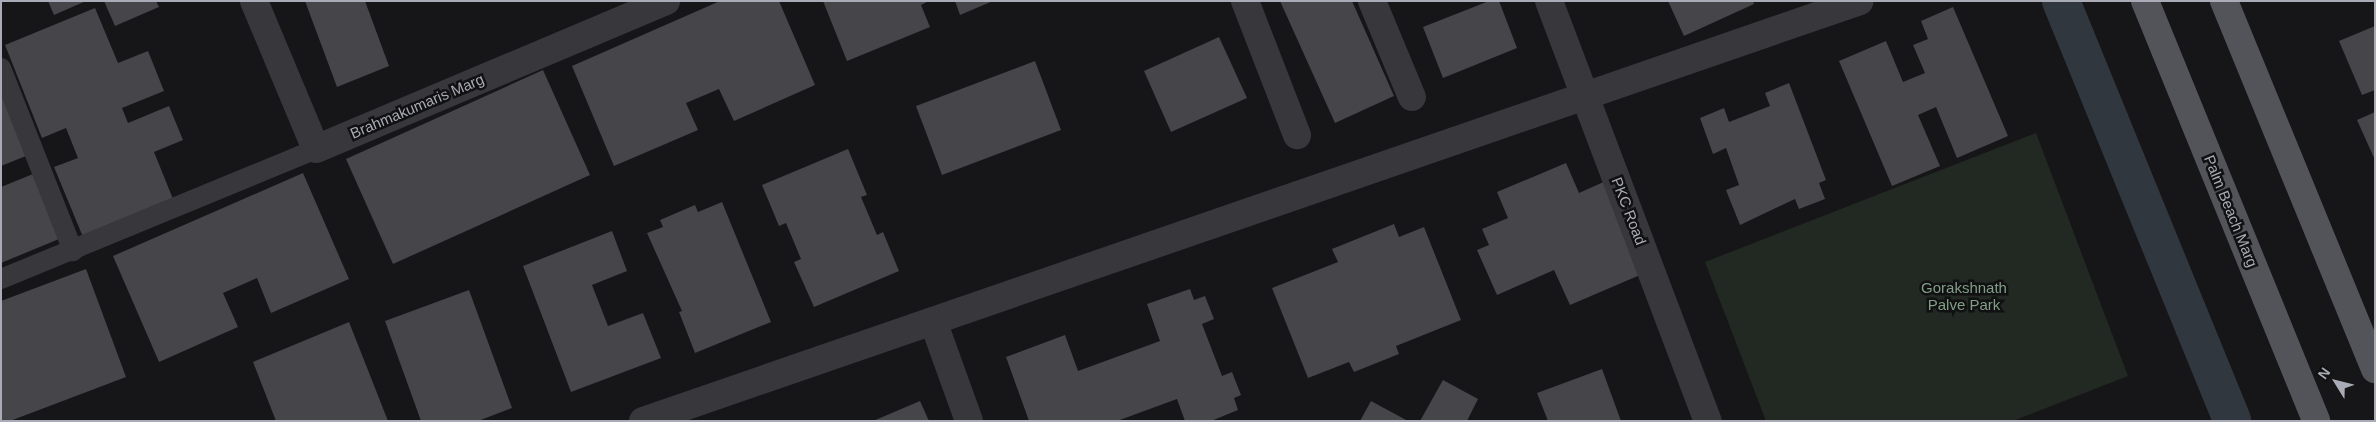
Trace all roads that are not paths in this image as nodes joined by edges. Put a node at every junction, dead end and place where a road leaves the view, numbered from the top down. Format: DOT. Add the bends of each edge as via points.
graph roads {
  1 [pos="254,1"];
  2 [pos="666,1"];
  3 [pos="1245,1"];
  4 [pos="1372,1"];
  5 [pos="1549,1"];
  6 [pos="1860,1"];
  7 [pos="2145,1"];
  8 [pos="2224,1"];
  9 [pos="1,68"];
  10 [pos="1585,96"];
  11 [pos="1412,97"];
  12 [pos="1297,135"];
  13 [pos="316,149"];
  14 [pos="73,251"];
  15 [pos="1,279"];
  16 [pos="933,321"];
  17 [pos="2375,369"];
  18 [pos="643,421"];
  19 [pos="969,421"];
  20 [pos="1708,421"];
  21 [pos="2316,421"];
  1 -- 13 [label="street"];
  2 -- 13 [label="street, Brahmakumaris Marg"];
  3 -- 12 [label="street"];
  4 -- 11 [label="street"];
  5 -- 10 [label="street, PKC Road"];
  6 -- 10 [label="street"];
  7 -- 21 [label="main road, Palm Beach Marg"];
  8 -- 17 [label="main road"];
  9 -- 14 [label="lane"];
  10 -- 16 [label="street"];
  10 -- 20 [label="street, PKC Road"];
  13 -- 14 [label="lane"];
  14 -- 15 [label="lane"];
  16 -- 18 [label="street"];
  16 -- 19 [label="street"];
}
